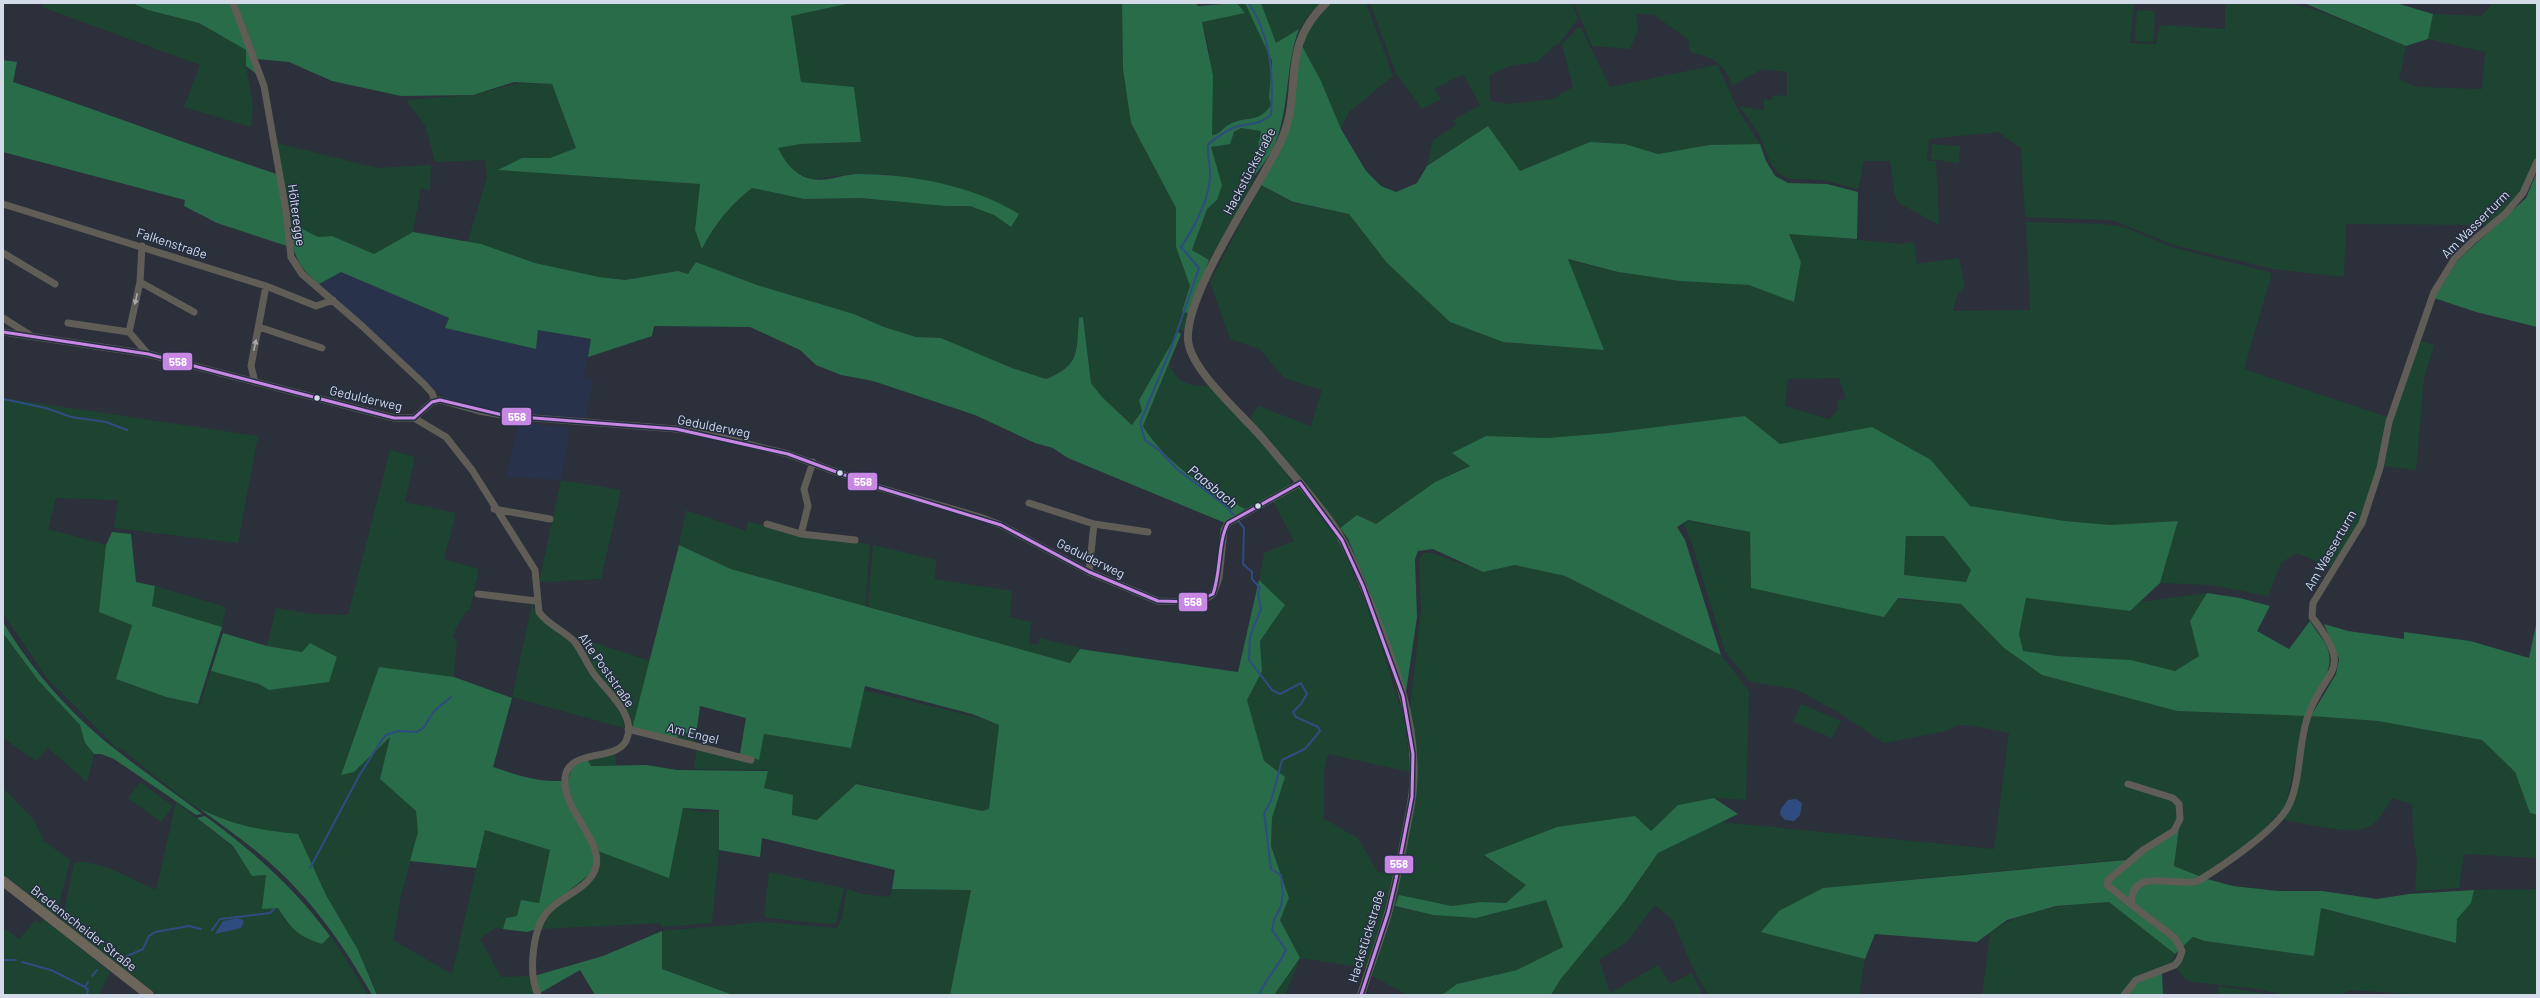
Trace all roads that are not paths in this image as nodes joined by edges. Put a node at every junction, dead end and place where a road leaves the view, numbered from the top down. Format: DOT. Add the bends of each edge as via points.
graph roads {
  1 [pos="233,3"];
  2 [pos="1326,3"];
  3 [pos="2537,162"];
  4 [pos="3,204"];
  5 [pos="142,246"];
  6 [pos="3,253"];
  7 [pos="140,282"];
  8 [pos="55,284"];
  9 [pos="266,286"];
  10 [pos="332,300"];
  11 [pos="194,312"];
  12 [pos="3,318"];
  13 [pos="68,323"];
  14 [pos="259,327"];
  15 [pos="3,332"];
  16 [pos="129,332"];
  17 [pos="32,336"];
  18 [pos="322,348"];
  19 [pos="148,354"];
  20 [pos="256,382"];
  21 [pos="435,400"];
  22 [pos="414,418"];
  23 [pos="813,462"];
  24 [pos="1300,483"];
  25 [pos="1029,503"];
  26 [pos="494,509"];
  27 [pos="550,519"];
  28 [pos="767,524"];
  29 [pos="1094,524"];
  30 [pos="1148,532"];
  31 [pos="801,534"];
  32 [pos="855,540"];
  33 [pos="1089,572"];
  34 [pos="478,594"];
  35 [pos="536,601"];
  36 [pos="628,729"];
  37 [pos="751,760"];
  38 [pos="2128,784"];
  39 [pos="3,881"];
  40 [pos="2132,905"];
  41 [pos="149,995"];
  42 [pos="538,995"];
  43 [pos="1361,995"];
  44 [pos="2124,995"];
  1 -- 10 [label="street, Hölteregge" via="264,86 286,211 291,257 302,274"];
  2 -- 24 [label="street, Hackstückstraße" via="1310,20 1300,40 1282,138 1211,269 1194,312 1188,336 1190,352 1197,367"];
  3 -- 40 [label="street, Am Wasserturm" via="2523,193 2505,214 2455,258 2434,292 2389,422 2380,468 2365,516 2314,603 2312,617 2336,659 2333,673 2307,719 2298,773 2288,806 2261,837 2206,876 2191,883 2162,880 2142,884 2132,893"];
  4 -- 5 [label="street, Falkenstraße"];
  5 -- 7 [label="street"];
  5 -- 9 [label="street, Falkenstraße"];
  6 -- 8 [label="street"];
  7 -- 11 [label="street"];
  7 -- 16 [label="street, one-way"];
  9 -- 10 [label="street, Falkenstraße" via="316,306"];
  9 -- 14 [label="street"];
  10 -- 21 [label="street, Hölteregge" via="430,390"];
  12 -- 17 [label="street"];
  13 -- 16 [label="street"];
  14 -- 18 [label="street"];
  20 -- 14 [label="street, one-way" via="251,366"];
  15 -- 17 [label="street, Gedulderweg"];
  16 -- 19 [label="street"];
  17 -- 19 [label="street, Gedulderweg"];
  19 -- 20 [label="street, Gedulderweg"];
  20 -- 22 [label="street, Gedulderweg" via="394,418"];
  21 -- 22 [label="street, Gedulderweg"];
  21 -- 23 [label="street, Gedulderweg" via="507,416 704,434"];
  22 -- 26 [label="street, Alte Poststraße" via="446,437 472,470"];
  23 -- 31 [label="street" via="804,489 808,506"];
  23 -- 33 [label="street, Gedulderweg" via="877,487 992,521"];
  24 -- 33 [label="street, Gedulderweg" via="1232,519 1224,530 1217,588 1204,600 1158,601"];
  24 -- 43 [label="street, Hackstückstraße" via="1338,533 1364,586 1403,696 1413,754 1412,797 1396,879 1384,927"];
  25 -- 29 [label="street"];
  26 -- 27 [label="street"];
  26 -- 35 [label="street, Alte Poststraße" via="534,570"];
  28 -- 31 [label="street"];
  29 -- 30 [label="street"];
  29 -- 33 [label="street"];
  31 -- 32 [label="street"];
  34 -- 35 [label="street"];
  35 -- 36 [label="street, Alte Poststraße" via="541,615 576,644 594,674 622,710"];
  36 -- 37 [label="street, Am Engel"];
  36 -- 42 [label="street, Alte Poststraße" via="626,741 620,748 577,761 565,775 565,785 573,811 596,850 596,866 589,879 551,908 542,920 532,963 532,979"];
  38 -- 40 [label="street" via="2172,798 2179,804 2181,814 2180,822 2174,831 2143,850 2108,880 2107,885 2110,889"];
  39 -- 41 [label="main road, Bredenscheider Straße"];
  40 -- 44 [label="street" via="2174,938 2182,951 2175,966 2136,980"];
}
